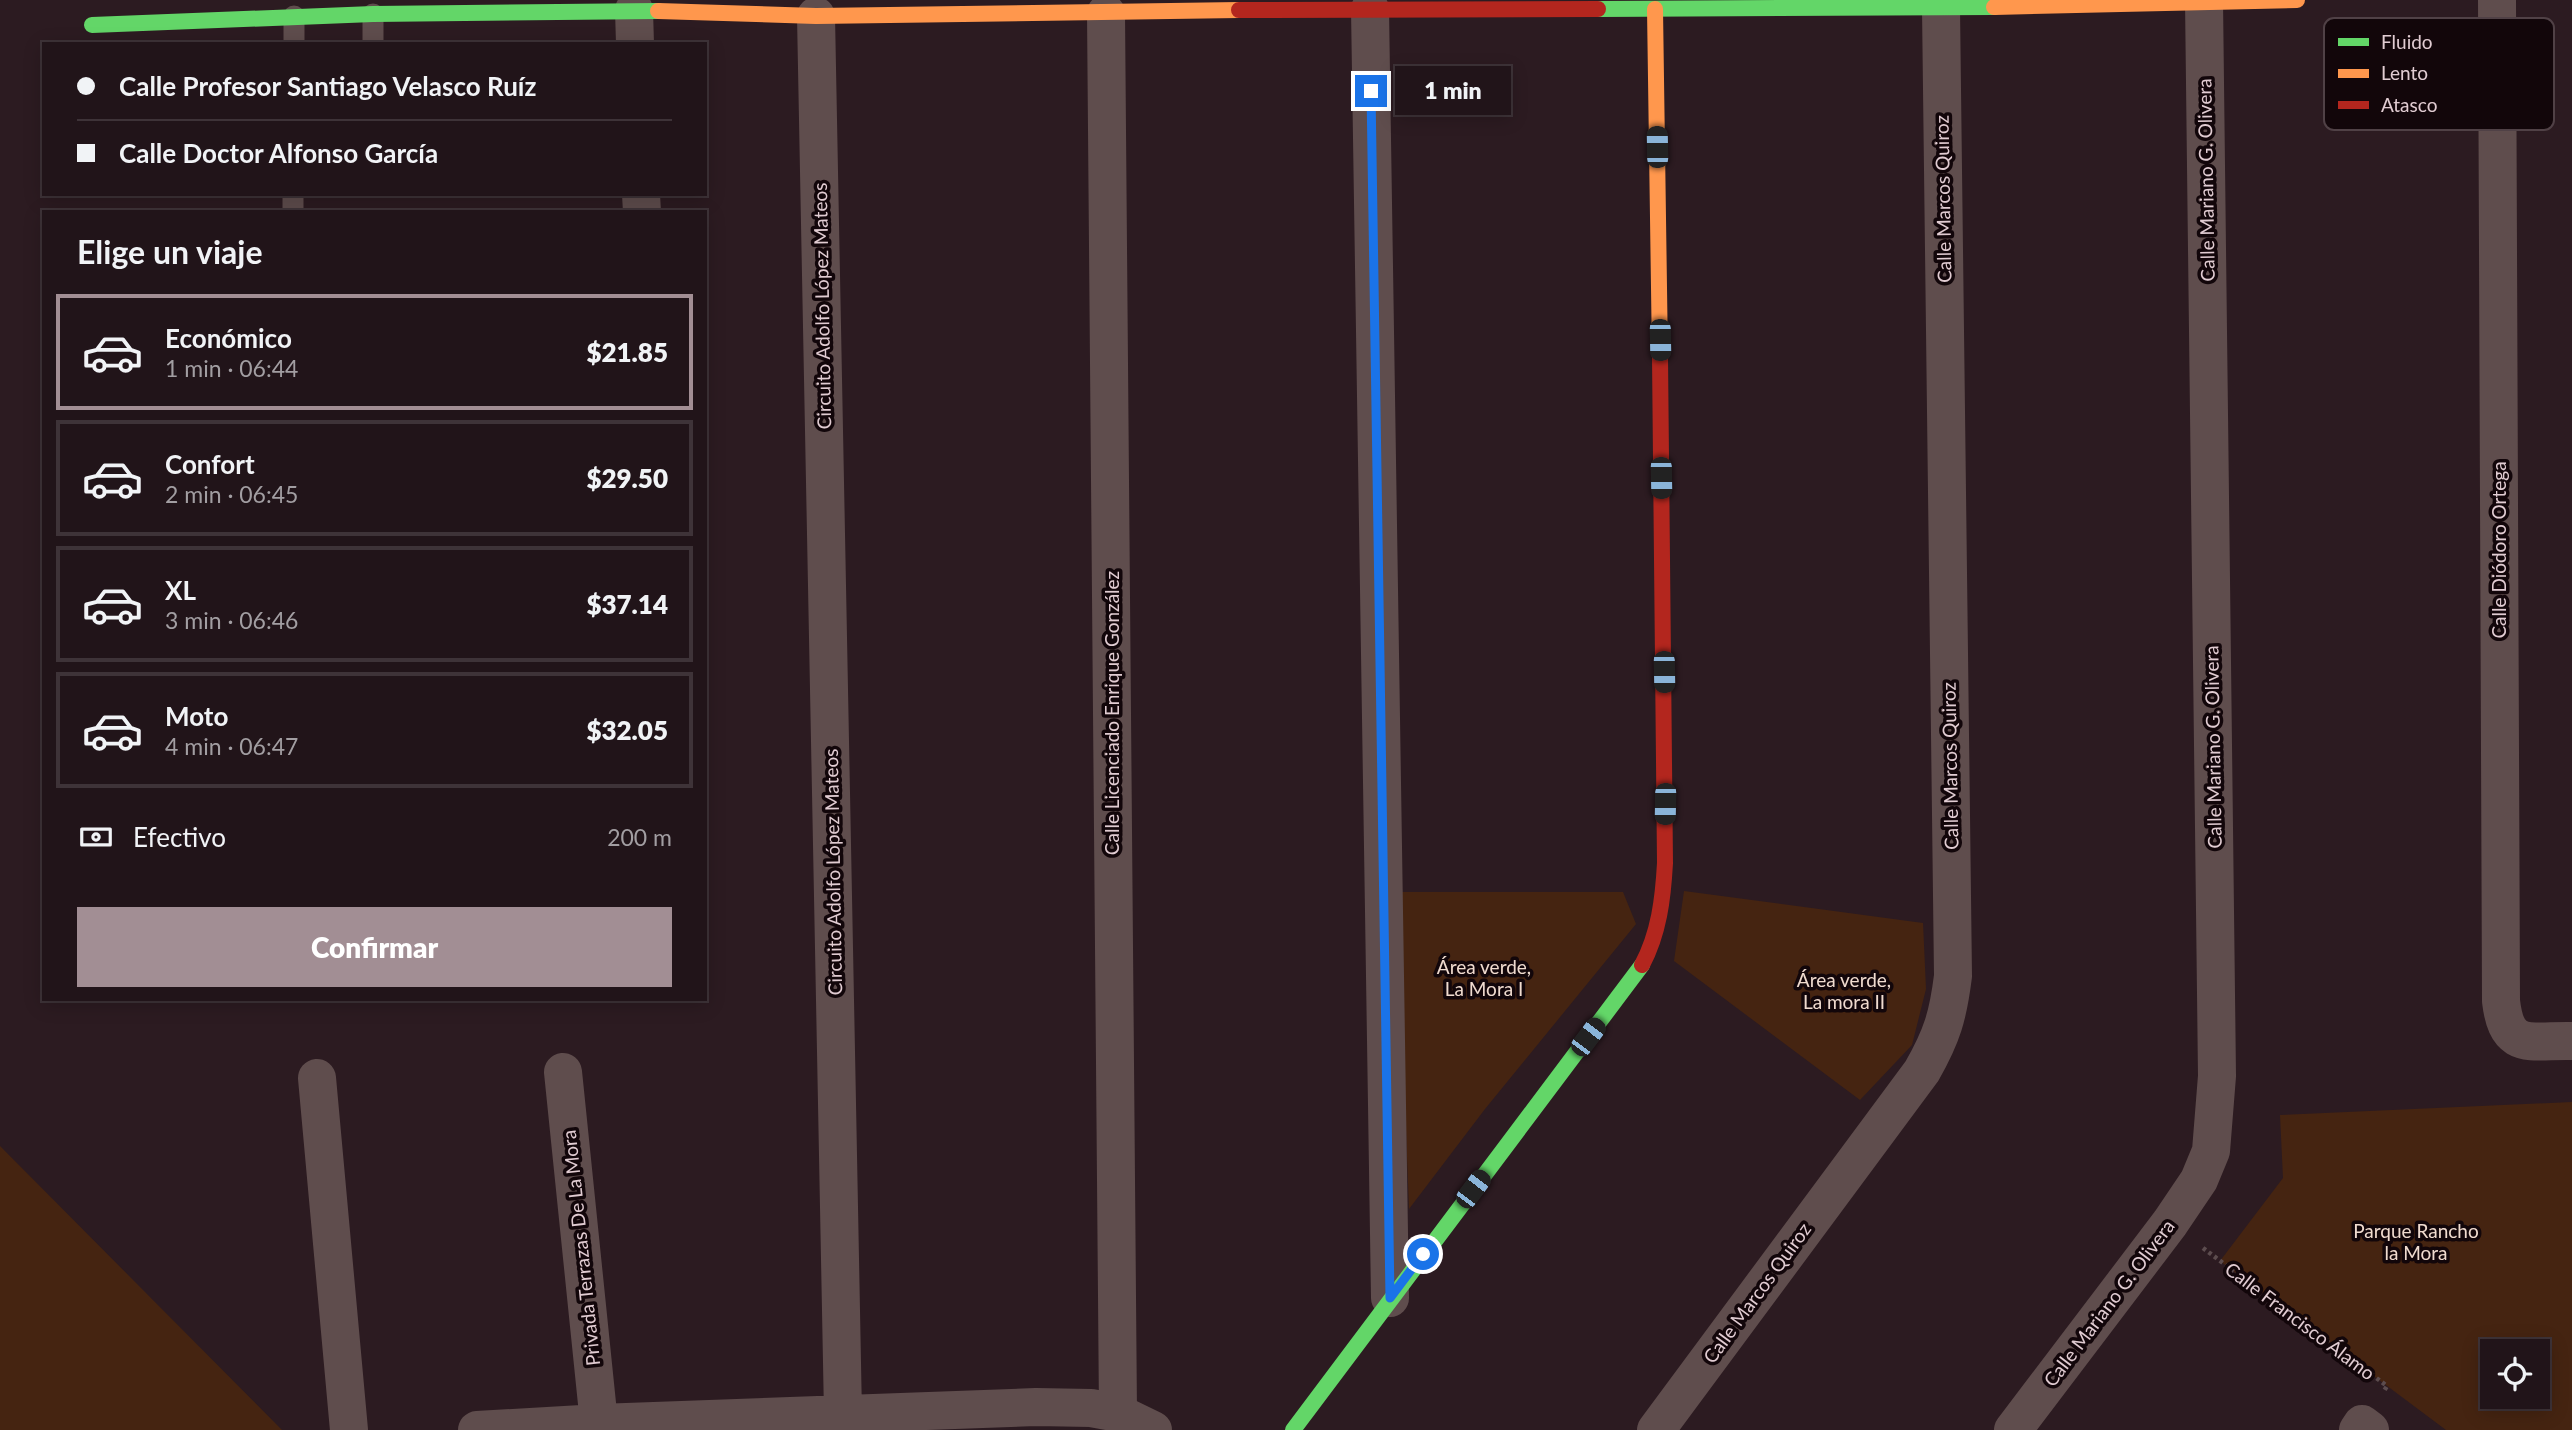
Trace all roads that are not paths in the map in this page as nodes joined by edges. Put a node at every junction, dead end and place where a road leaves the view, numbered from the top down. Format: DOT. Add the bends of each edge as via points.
graph roads {
  1 [pos="2297,0"];
  2 [pos="2497,0"];
  3 [pos="2204,1"];
  4 [pos="1984,3"];
  5 [pos="1322,4"];
  6 [pos="1016,6"];
  7 [pos="1941,8"];
  8 [pos="1370,9"];
  9 [pos="1655,9"];
  10 [pos="223,10"];
  11 [pos="795,11"];
  12 [pos="1106,13"];
  13 [pos="373,14"];
  14 [pos="294,16"];
  15 [pos="2497,18"];
  16 [pos="92,25"];
  17 [pos="635,27"];
  18 [pos="294,42"];
  19 [pos="373,42"];
  20 [pos="2498,130"];
  21 [pos="2572,1041"];
  22 [pos="563,1072"];
  23 [pos="317,1078"];
  24 [pos="1390,1298"];
  25 [pos="1118,1413"];
  26 [pos="843,1414"];
  27 [pos="599,1423"];
  28 [pos="756,1423"];
  29 [pos="348,1427"];
  30 [pos="477,1430"];
  31 [pos="1153,1430"];
  32 [pos="1293,1430"];
  33 [pos="1656,1430"];
  34 [pos="2013,1430"];
  1 -- 3 [label="street"];
  2 -- 15 [label="street, Calle Diódoro Ortega"];
  3 -- 4 [label="street"];
  3 -- 34 [label="street, Calle Mariano G. Olivera" via="2216,1089 2211,1152 2199,1180 2170,1223"];
  4 -- 7 [label="street"];
  5 -- 8 [label="street"];
  5 -- 12 [label="street"];
  6 -- 11 [label="street"];
  6 -- 12 [label="street"];
  7 -- 9 [label="street"];
  7 -- 33 [label="street, Calle Marcos Quiroz" via="1953,976 1948,1012 1939,1042 1922,1071"];
  8 -- 9 [label="street"];
  8 -- 24 [label="street"];
  9 -- 24 [label="street" via="1666,782 1660,910 1652,945 1638,972"];
  10 -- 14 [label="street"];
  10 -- 16 [label="street"];
  11 -- 17 [label="street"];
  11 -- 26 [label="street, Circuito Adolfo López Mateos"];
  12 -- 25 [label="street, Calle Licenciado Enrique González"];
  13 -- 14 [label="street"];
  13 -- 17 [label="street"];
  13 -- 19 [label="lane"];
  14 -- 18 [label="lane"];
  20 -- 21 [label="street, Calle Diódoro Ortega" via="2501,1000 2509,1033 2522,1040"];
  22 -- 27 [label="street, Privada Terrazas De La Mora"];
  23 -- 29 [label="street"];
  24 -- 32 [label="street"];
  25 -- 26 [label="street" via="1036,1407"];
  25 -- 31 [label="street"];
  26 -- 28 [label="street"];
  27 -- 28 [label="street"];
  27 -- 30 [label="street"];
}
